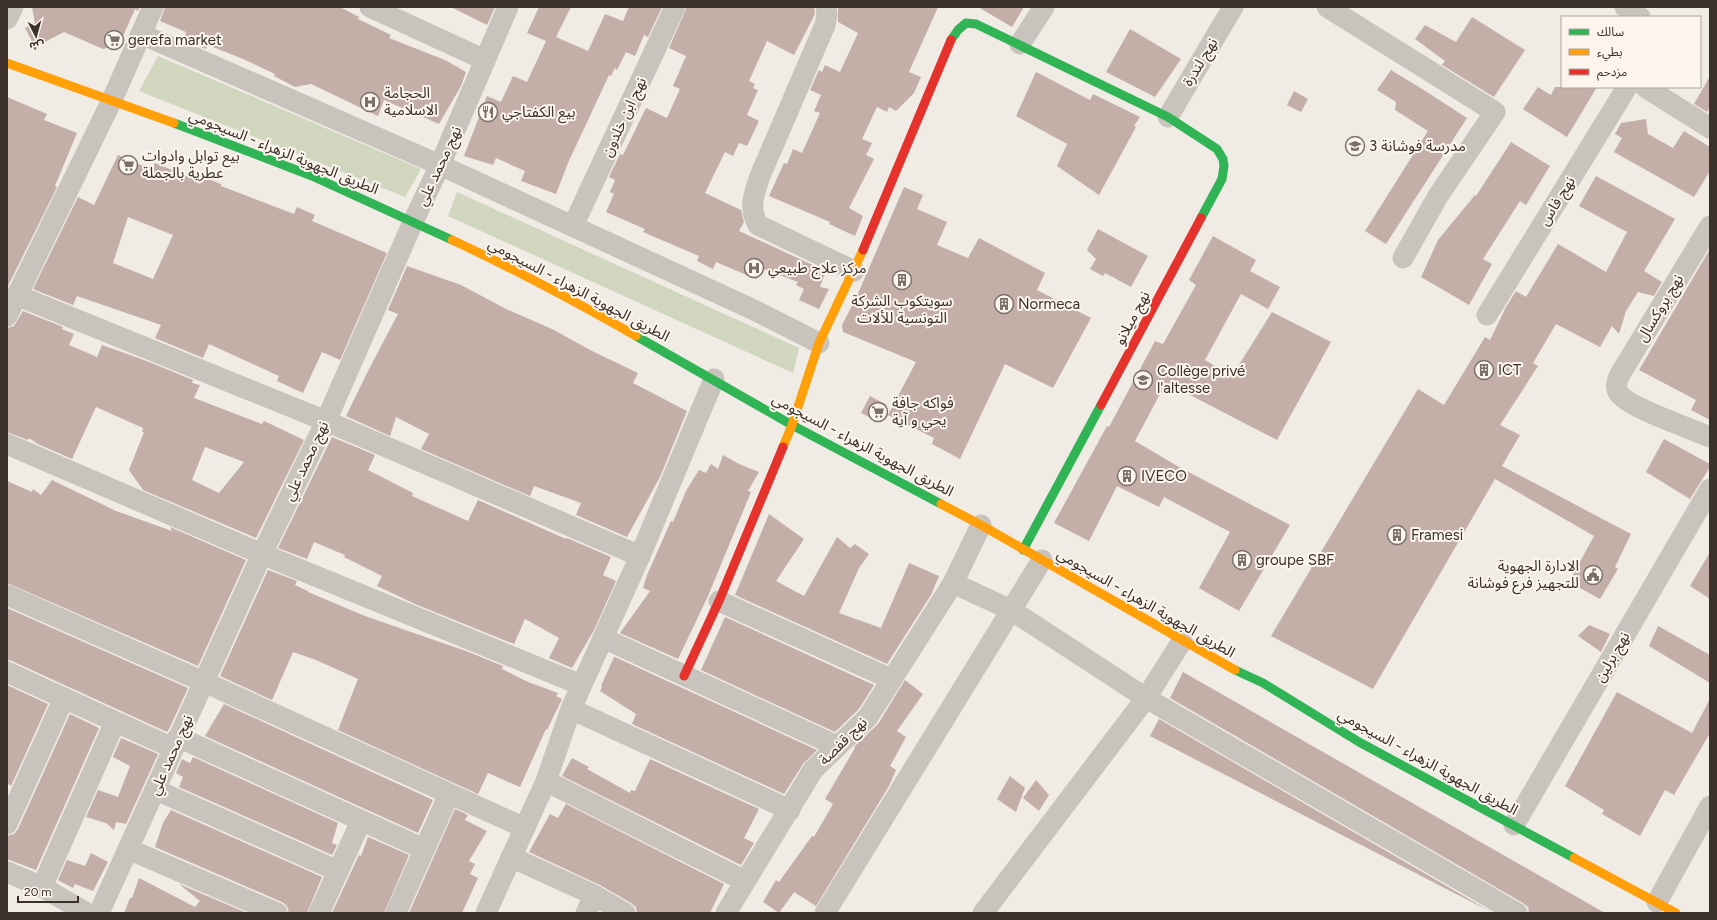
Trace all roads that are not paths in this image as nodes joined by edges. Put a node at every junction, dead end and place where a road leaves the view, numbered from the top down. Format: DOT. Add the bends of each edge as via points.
graph roads {
  1 [pos="13,7"];
  2 [pos="153,7"];
  3 [pos="370,7"];
  4 [pos="508,7"];
  5 [pos="675,7"];
  6 [pos="826,7"];
  7 [pos="1044,7"];
  8 [pos="1233,7"];
  9 [pos="1327,7"];
  10 [pos="1625,7"];
  11 [pos="1638,16"];
  12 [pos="7,19"];
  13 [pos="141,34"];
  14 [pos="1020,44"];
  15 [pos="485,60"];
  16 [pos="7,63"];
  17 [pos="1626,88"];
  18 [pos="1647,88"];
  19 [pos="112,100"];
  20 [pos="1168,117"];
  21 [pos="1710,128"];
  22 [pos="440,165"];
  23 [pos="413,222"];
  24 [pos="573,226"];
  25 [pos="1710,226"];
  26 [pos="1403,258"];
  27 [pos="854,271"];
  28 [pos="16,295"];
  29 [pos="1487,315"];
  30 [pos="7,316"];
  31 [pos="819,343"];
  32 [pos="714,378"];
  33 [pos="326,421"];
  34 [pos="792,424"];
  35 [pos="1710,437"];
  36 [pos="7,444"];
  37 [pos="1710,489"];
  38 [pos="981,525"];
  39 [pos="1023,550"];
  40 [pos="262,554"];
  41 [pos="640,556"];
  42 [pos="1042,560"];
  43 [pos="953,583"];
  44 [pos="7,596"];
  45 [pos="719,601"];
  46 [pos="1011,610"];
  47 [pos="603,638"];
  48 [pos="1182,641"];
  49 [pos="7,672"];
  50 [pos="684,676"];
  51 [pos="891,679"];
  52 [pos="204,682"];
  53 [pos="581,685"];
  54 [pos="64,698"];
  55 [pos="1146,698"];
  56 [pos="571,708"];
  57 [pos="115,722"];
  58 [pos="176,743"];
  59 [pos="836,746"];
  60 [pos="546,781"];
  61 [pos="156,790"];
  62 [pos="448,794"];
  63 [pos="13,796"];
  64 [pos="1710,806"];
  65 [pos="790,810"];
  66 [pos="361,821"];
  67 [pos="7,824"];
  68 [pos="1514,825"];
  69 [pos="525,828"];
  70 [pos="128,848"];
  71 [pos="424,849"];
  72 [pos="512,857"];
  73 [pos="338,871"];
  74 [pos="7,872"];
  75 [pos="744,881"];
  76 [pos="42,887"];
  77 [pos="1657,902"];
  78 [pos="590,904"];
  79 [pos="87,913"];
  80 [pos="100,913"];
  81 [pos="277,913"];
  82 [pos="319,913"];
  83 [pos="396,913"];
  84 [pos="486,913"];
  85 [pos="625,913"];
  86 [pos="726,913"];
  87 [pos="825,913"];
  88 [pos="983,913"];
  89 [pos="1517,913"];
  90 [pos="1676,913"];
  1 -- 12 [label="street"];
  2 -- 13 [label="street"];
  3 -- 15 [label="street"];
  4 -- 15 [label="street, نهج محمد علي"];
  5 -- 24 [label="street, نهج ابن خلدون"];
  6 -- 27 [label="street" via="825,25 760,176 752,202 753,215 758,225"];
  7 -- 14 [label="street"];
  8 -- 20 [label="street, نهج لندرة"];
  9 -- 26 [label="street" via="1496,112 1438,196"];
  10 -- 11 [label="street"];
  13 -- 19 [label="street"];
  13 -- 22 [label="street"];
  14 -- 20 [label="main road, نهج ميلانو"];
  14 -- 27 [label="main road, نهج ميلانو" via="976,24 966,23 958,30 948,44"];
  15 -- 22 [label="street, نهج محمد علي"];
  16 -- 19 [label="main road, الطريق الجهوية الزهراء - السيجومي"];
  17 -- 29 [label="street, نهج فاس"];
  18 -- 21 [label="street"];
  19 -- 23 [label="main road, الطريق الجهوية الزهراء - السيجومي" via="312,176"];
  19 -- 28 [label="street"];
  20 -- 39 [label="main road, نهج ميلانو" via="1217,149 1223,159 1222,179"];
  22 -- 23 [label="street, نهج محمد علي"];
  22 -- 24 [label="street"];
  23 -- 32 [label="main road, الطريق الجهوية الزهراء - السيجومي" via="575,301"];
  23 -- 33 [label="street, نهج محمد علي"];
  24 -- 31 [label="street"];
  25 -- 35 [label="street, نهج بروكسال" via="1616,385 1618,392 1638,407"];
  27 -- 31 [label="main road, نهج ميلانو"];
  28 -- 30 [label="street"];
  28 -- 33 [label="street"];
  31 -- 34 [label="main road, نهج ميلانو"];
  32 -- 34 [label="main road, الطريق الجهوية الزهراء - السيجومي"];
  32 -- 41 [label="street"];
  33 -- 40 [label="street, نهج محمد علي"];
  33 -- 41 [label="street"];
  34 -- 38 [label="main road, الطريق الجهوية الزهراء - السيجومي"];
  34 -- 45 [label="main road, نهج ميلانو"];
  36 -- 40 [label="street"];
  37 -- 68 [label="street, نهج برلين"];
  38 -- 39 [label="main road, الطريق الجهوية الزهراء - السيجومي"];
  38 -- 43 [label="street, نهج قفصة"];
  39 -- 42 [label="main road, الطريق الجهوية الزهراء - السيجومي"];
  40 -- 52 [label="street, نهج محمد علي"];
  40 -- 53 [label="street"];
  41 -- 47 [label="street"];
  42 -- 46 [label="street"];
  42 -- 48 [label="main road, الطريق الجهوية الزهراء - السيجومي"];
  43 -- 46 [label="street"];
  43 -- 51 [label="street, نهج قفصة"];
  44 -- 52 [label="street"];
  45 -- 50 [label="main road, نهج ميلانو"];
  45 -- 51 [label="street"];
  46 -- 55 [label="street"];
  46 -- 87 [label="street"];
  47 -- 50 [label="street"];
  47 -- 53 [label="street"];
  48 -- 55 [label="street"];
  48 -- 68 [label="main road, الطريق الجهوية الزهراء - السيجومي" via="1263,683 1359,742"];
  49 -- 54 [label="street"];
  50 -- 59 [label="street"];
  51 -- 59 [label="street, نهج قفصة" via="868,718"];
  52 -- 58 [label="street, نهج محمد علي"];
  52 -- 62 [label="street"];
  53 -- 56 [label="street"];
  54 -- 57 [label="street"];
  54 -- 63 [label="street"];
  55 -- 88 [label="street"];
  55 -- 89 [label="street"];
  56 -- 60 [label="street"];
  56 -- 65 [label="street"];
  57 -- 58 [label="street"];
  57 -- 76 [label="street"];
  58 -- 61 [label="street, نهج محمد علي"];
  58 -- 66 [label="street"];
  59 -- 65 [label="street, نهج قفصة" via="813,770"];
  60 -- 69 [label="street"];
  60 -- 75 [label="street"];
  61 -- 70 [label="street, نهج محمد علي"];
  61 -- 73 [label="street"];
  62 -- 69 [label="street"];
  62 -- 71 [label="street"];
  63 -- 67 [label="street"];
  64 -- 77 [label="street"];
  65 -- 75 [label="street, نهج قفصة"];
  66 -- 71 [label="street"];
  66 -- 73 [label="street"];
  68 -- 77 [label="main road, الطريق الجهوية الزهراء - السيجومي"];
  69 -- 72 [label="street"];
  70 -- 80 [label="street, نهج محمد علي"];
  70 -- 81 [label="street"];
  71 -- 83 [label="street"];
  72 -- 78 [label="street"];
  72 -- 84 [label="street"];
  73 -- 82 [label="street"];
  74 -- 76 [label="street"];
  75 -- 86 [label="street, نهج قفصة"];
  76 -- 79 [label="street"];
  77 -- 90 [label="main road, الطريق الجهوية الزهراء - السيجومي"];
  78 -- 85 [label="street"];
}
